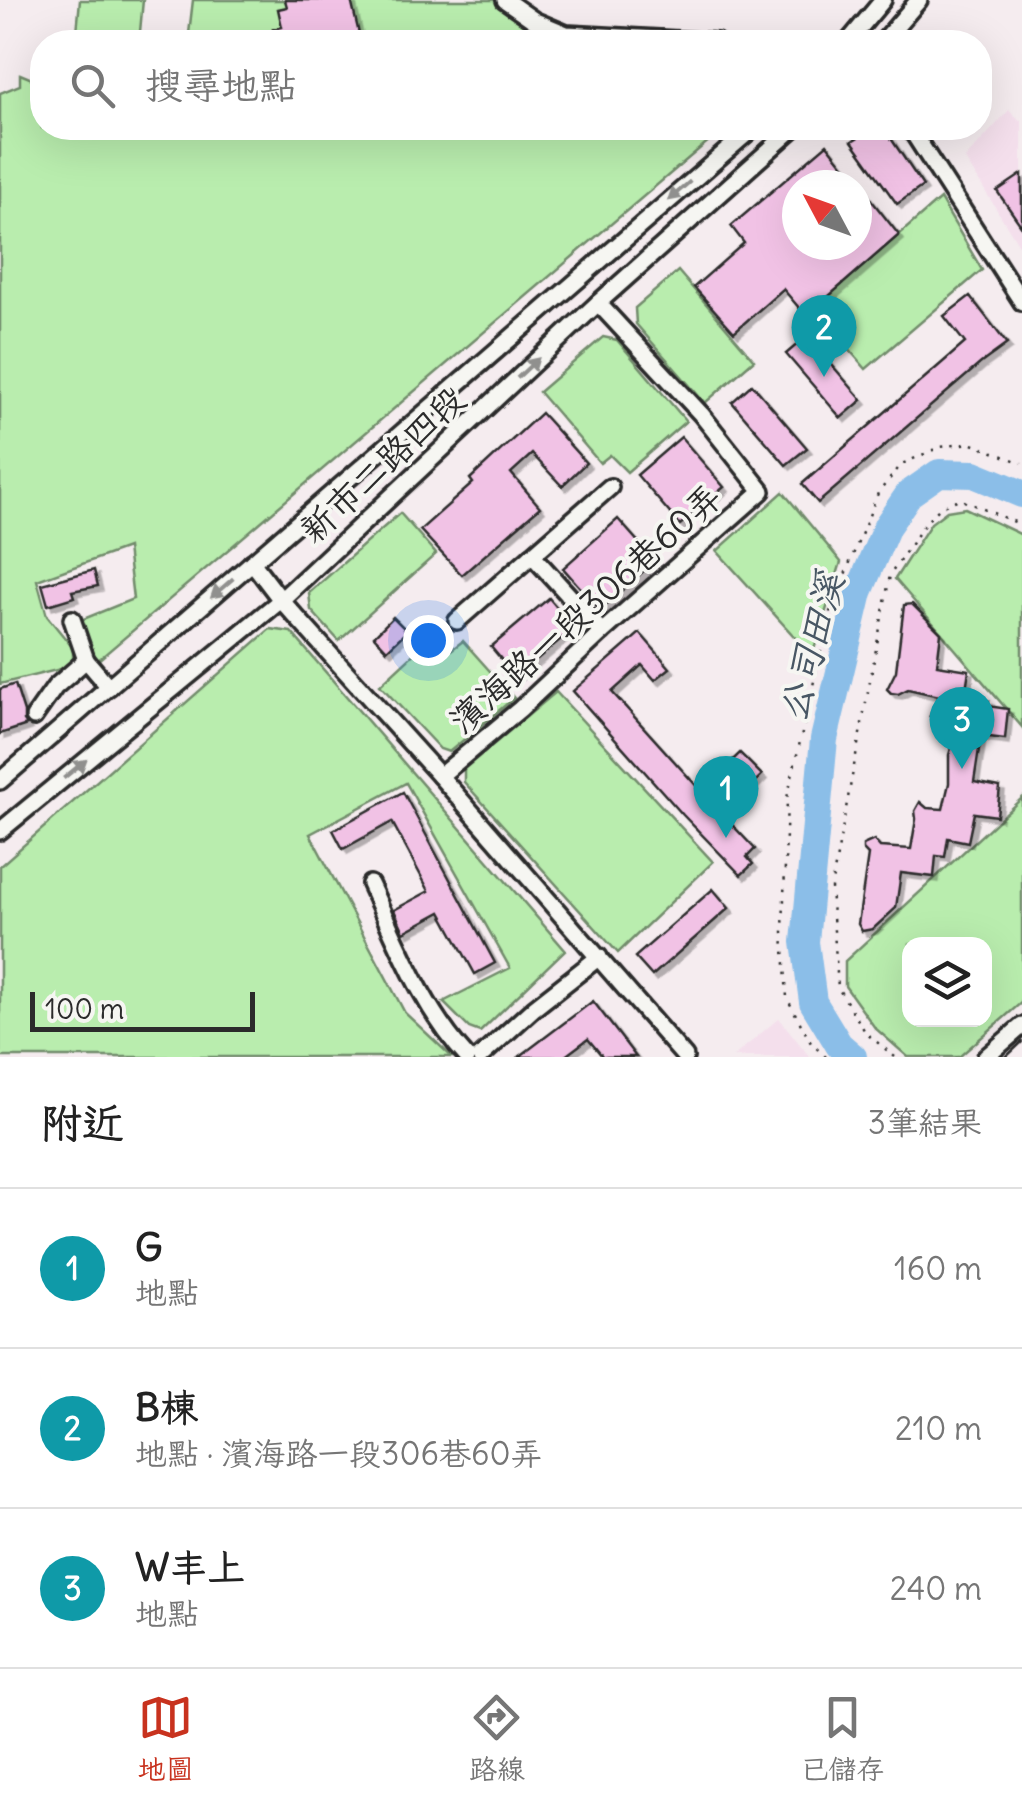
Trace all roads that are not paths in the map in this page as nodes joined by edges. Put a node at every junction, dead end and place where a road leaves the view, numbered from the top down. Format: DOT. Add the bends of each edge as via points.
graph roads {
  1 [pos="505,0"];
  2 [pos="883,0"];
  3 [pos="918,0"];
  4 [pos="556,30"];
  5 [pos="858,30"];
  6 [pos="893,30"];
  7 [pos="739,140"];
  8 [pos="781,140"];
  9 [pos="918,140"];
  10 [pos="1022,302"];
  11 [pos="598,304"];
  12 [pos="610,487"];
  13 [pos="532,555"];
  14 [pos="252,562"];
  15 [pos="281,600"];
  16 [pos="72,619"];
  17 [pos="457,621"];
  18 [pos="602,632"];
  19 [pos="86,660"];
  20 [pos="108,687"];
  21 [pos="34,717"];
  22 [pos="440,776"];
  23 [pos="0,781"];
  24 [pos="0,831"];
  25 [pos="370,884"];
  26 [pos="599,957"];
  27 [pos="1022,1026"];
  28 [pos="466,1057"];
  29 [pos="480,1057"];
  30 [pos="685,1057"];
  31 [pos="986,1057"];
  1 -- 4 [label="street"];
  2 -- 5 [label="street"];
  3 -- 6 [label="street"];
  7 -- 14 [label="street, 新市二路四段, one-way"];
  8 -- 11 [label="street, 新市二路四段"];
  9 -- 10 [label="street"];
  15 -- 11 [label="street, 新市二路四段, one-way"];
  11 -- 18 [label="street, 濱海路一段306巷60弄" via="762,492"];
  12 -- 13 [label="street, 濱海路一段306巷60弄"];
  13 -- 17 [label="street, 濱海路一段306巷60弄"];
  13 -- 18 [label="street"];
  14 -- 15 [label="street"];
  14 -- 20 [label="street, 新市二路四段, one-way"];
  15 -- 22 [label="street"];
  24 -- 15 [label="street, 新市二路四段, one-way"];
  16 -- 19 [label="street"];
  18 -- 22 [label="street, 濱海路一段306巷60弄"];
  19 -- 20 [label="street"];
  19 -- 21 [label="street"];
  20 -- 23 [label="street, 新市二路四段"];
  22 -- 26 [label="street"];
  25 -- 28 [label="street" via="422,994"];
  26 -- 29 [label="street"];
  26 -- 30 [label="street"];
  27 -- 31 [label="street"];
}
